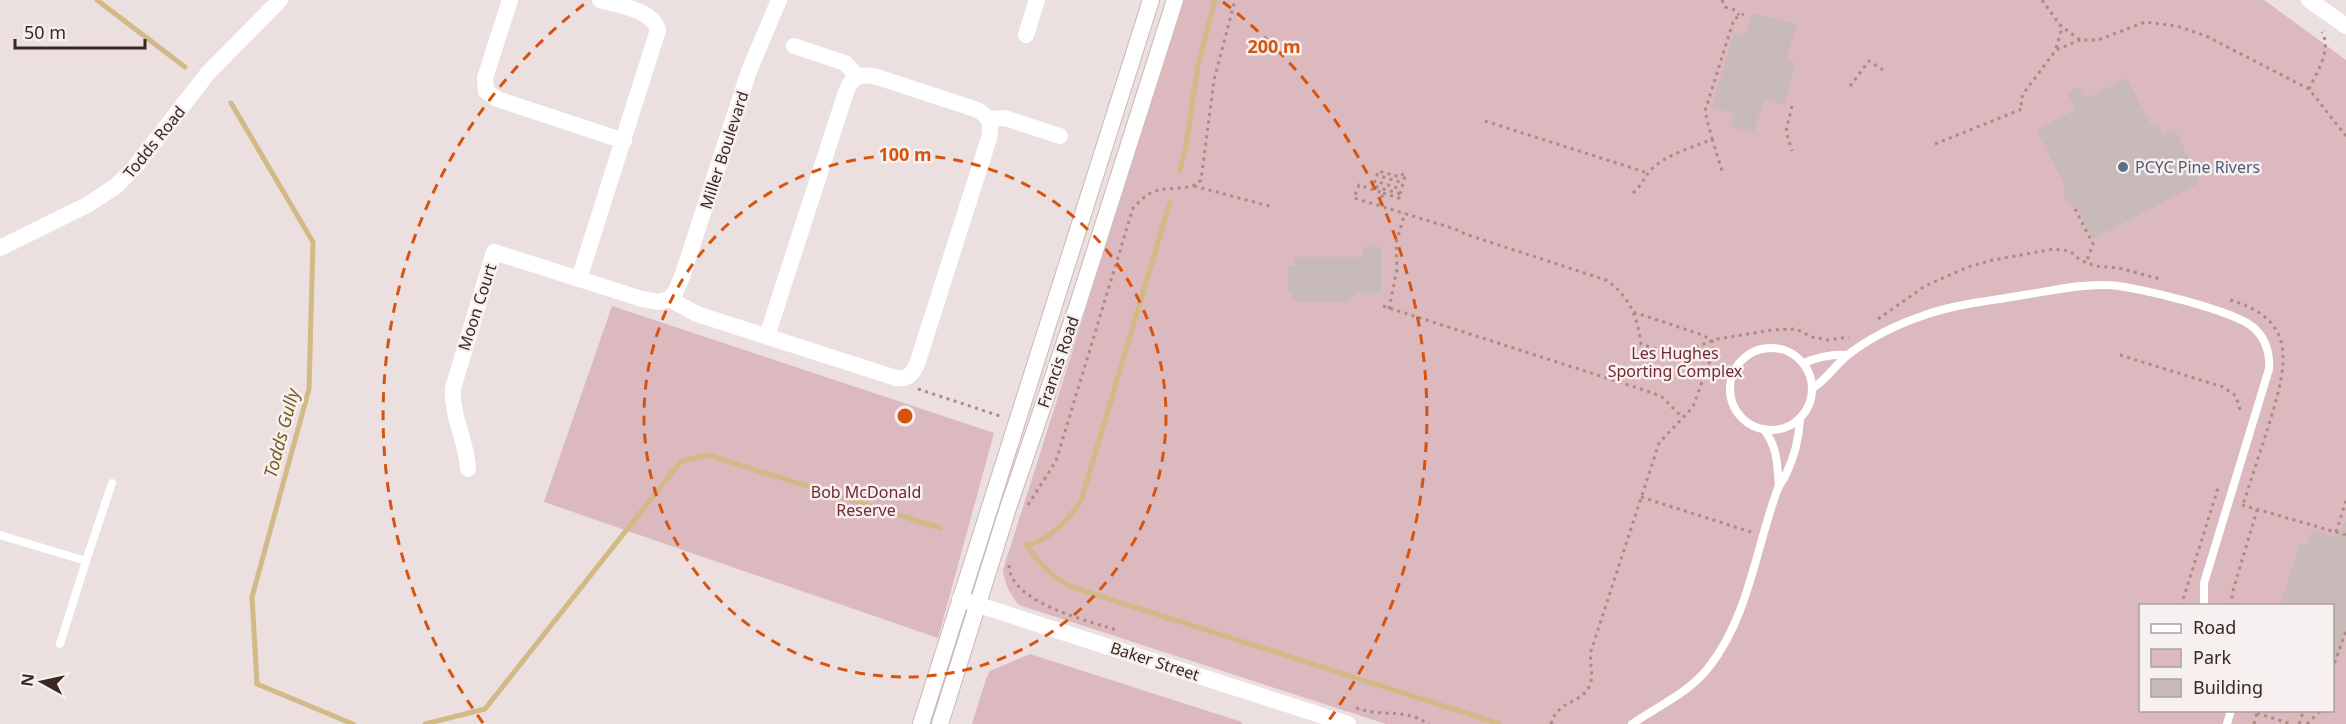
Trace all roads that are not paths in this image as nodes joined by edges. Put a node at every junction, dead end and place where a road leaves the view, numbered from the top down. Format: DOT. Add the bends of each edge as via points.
graph roads {
  1 [pos="280,0"];
  2 [pos="510,0"];
  3 [pos="600,0"];
  4 [pos="779,0"];
  5 [pos="1038,0"];
  6 [pos="1151,0"];
  7 [pos="1175,0"];
  8 [pos="2309,0"];
  9 [pos="2346,26"];
  10 [pos="1026,35"];
  11 [pos="794,46"];
  12 [pos="857,76"];
  13 [pos="989,119"];
  14 [pos="1060,135"];
  15 [pos="624,141"];
  16 [pos="0,248"];
  17 [pos="579,279"];
  18 [pos="669,299"];
  19 [pos="767,336"];
  20 [pos="1847,355"];
  21 [pos="1804,363"];
  22 [pos="1813,388"];
  23 [pos="1800,419"];
  24 [pos="1765,430"];
  25 [pos="468,469"];
  26 [pos="112,483"];
  27 [pos="1779,486"];
  28 [pos="0,535"];
  29 [pos="86,561"];
  30 [pos="960,599"];
  31 [pos="2204,604"];
  32 [pos="978,605"];
  33 [pos="60,644"];
  34 [pos="921,724"];
  35 [pos="940,724"];
  36 [pos="1348,724"];
  37 [pos="1632,724"];
  1 -- 16 [label="street, Todds Road" via="208,74 116,186 89,204"];
  2 -- 15 [label="street" via="485,78 486,91 497,99"];
  3 -- 15 [label="street" via="646,14 658,30"];
  4 -- 18 [label="street, Miller Boulevard" via="749,71 682,277"];
  5 -- 10 [label="street"];
  6 -- 30 [label="street, Francis Road"];
  7 -- 32 [label="street, Francis Road"];
  8 -- 9 [label="street"];
  11 -- 12 [label="street" via="845,63"];
  12 -- 13 [label="street" via="871,75 899,84 975,109"];
  12 -- 19 [label="street" via="846,92"];
  13 -- 14 [label="street" via="1005,118"];
  13 -- 19 [label="street" via="989,138 914,371 906,378 896,378"];
  15 -- 17 [label="street"];
  17 -- 18 [label="street, Moon Court" via="648,301"];
  17 -- 25 [label="street, Moon Court" via="494,252 453,388 454,410"];
  18 -- 19 [label="street" via="691,312"];
  20 -- 21 [label="lane"];
  20 -- 22 [label="lane"];
  20 -- 31 [label="lane" via="1902,323 1942,309 2086,286 2146,290 2253,327 2266,345 2269,369 2204,583"];
  21 -- 22 [label="lane"];
  21 -- 24 [label="lane" via="1794,354 1772,347 1750,354 1734,371 1730,394 1733,406 1745,422"];
  22 -- 23 [label="lane"];
  23 -- 24 [label="lane" via="1778,430"];
  23 -- 27 [label="lane" via="1793,459"];
  24 -- 27 [label="lane" via="1778,460"];
  26 -- 29 [label="lane"];
  27 -- 37 [label="lane" via="1734,624 1709,667 1695,683"];
  28 -- 29 [label="lane"];
  29 -- 33 [label="lane"];
  30 -- 32 [label="street, Baker Street"];
  30 -- 34 [label="street, Francis Road"];
  32 -- 35 [label="street, Francis Road"];
  32 -- 36 [label="street, Baker Street"];
}
